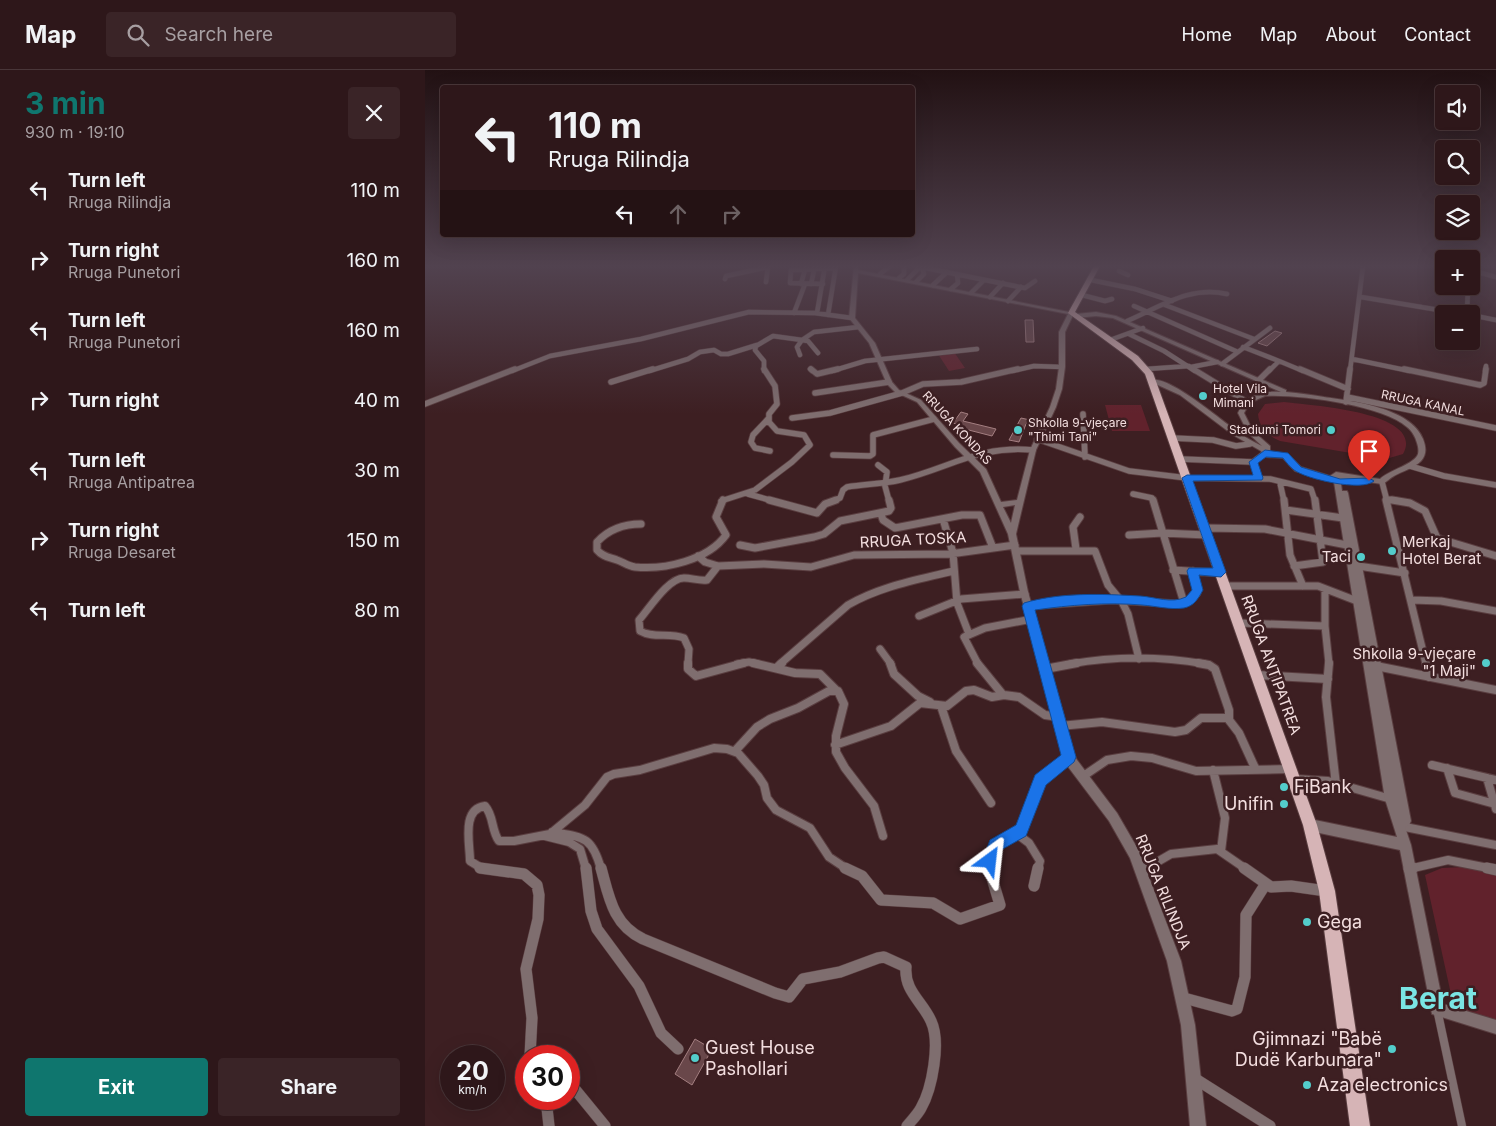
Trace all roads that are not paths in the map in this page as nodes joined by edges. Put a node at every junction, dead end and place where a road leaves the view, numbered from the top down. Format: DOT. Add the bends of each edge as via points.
graph roads {
  1 [pos="736,315"];
  2 [pos="831,315"];
  3 [pos="1073,315"];
  4 [pos="1107,315"];
  5 [pos="1142,315"];
  6 [pos="1157,315"];
  7 [pos="1194,315"];
  8 [pos="1358,315"];
  9 [pos="1480,317"];
  10 [pos="852,318"];
  11 [pos="1496,320"];
  12 [pos="1127,321"];
  13 [pos="859,327"];
  14 [pos="1143,328"];
  15 [pos="1269,328"];
  16 [pos="1129,334"];
  17 [pos="1254,339"];
  18 [pos="802,340"];
  19 [pos="1109,340"];
  20 [pos="757,345"];
  21 [pos="1243,347"];
  22 [pos="977,349"];
  23 [pos="1237,352"];
  24 [pos="818,353"];
  25 [pos="801,355"];
  26 [pos="1352,359"];
  27 [pos="878,360"];
  28 [pos="1279,361"];
  29 [pos="1219,363"];
  30 [pos="1190,366"];
  31 [pos="1486,366"];
  32 [pos="1062,367"];
  33 [pos="810,369"];
  34 [pos="1146,369"];
  35 [pos="1152,380"];
  36 [pos="1258,381"];
  37 [pos="611,382"];
  38 [pos="889,382"];
  39 [pos="1348,389"];
  40 [pos="815,393"];
  41 [pos="902,393"];
  42 [pos="1291,394"];
  43 [pos="1346,400"];
  44 [pos="1247,402"];
  45 [pos="425,404"];
  46 [pos="1400,409"];
  47 [pos="1083,414"];
  48 [pos="792,418"];
  49 [pos="768,419"];
  50 [pos="934,419"];
  51 [pos="1399,420"];
  52 [pos="1496,428"];
  53 [pos="1172,438"];
  54 [pos="1037,439"];
  55 [pos="1250,444"];
  56 [pos="1033,450"];
  57 [pos="770,451"];
  58 [pos="1266,451"];
  59 [pos="833,454"];
  60 [pos="967,455"];
  61 [pos="1085,457"];
  62 [pos="1180,459"];
  63 [pos="1253,462"];
  64 [pos="878,465"];
  65 [pos="1410,466"];
  66 [pos="1187,478"];
  67 [pos="1258,478"];
  68 [pos="1339,479"];
  69 [pos="886,481"];
  70 [pos="1382,482"];
  71 [pos="1280,483"];
  72 [pos="1496,485"];
  73 [pos="748,494"];
  74 [pos="1133,494"];
  75 [pos="1388,499"];
  76 [pos="1020,502"];
  77 [pos="1000,505"];
  78 [pos="1286,510"];
  79 [pos="881,514"];
  80 [pos="1317,515"];
  81 [pos="1080,517"];
  82 [pos="1343,518"];
  83 [pos="943,519"];
  84 [pos="641,524"];
  85 [pos="1206,532"];
  86 [pos="1162,533"];
  87 [pos="1288,533"];
  88 [pos="1129,535"];
  89 [pos="1320,540"];
  90 [pos="1014,543"];
  91 [pos="740,545"];
  92 [pos="1347,545"];
  93 [pos="993,548"];
  94 [pos="1076,550"];
  95 [pos="953,553"];
  96 [pos="698,556"];
  97 [pos="1496,556"];
  98 [pos="719,566"];
  99 [pos="1294,566"];
  100 [pos="1359,566"];
  101 [pos="1173,570"];
  102 [pos="953,571"];
  103 [pos="1193,571"];
  104 [pos="1221,572"];
  105 [pos="1405,573"];
  106 [pos="1225,586"];
  107 [pos="1303,586"];
  108 [pos="1325,589"];
  109 [pos="1025,594"];
  110 [pos="1119,600"];
  111 [pos="1412,600"];
  112 [pos="957,601"];
  113 [pos="1357,601"];
  114 [pos="1184,603"];
  115 [pos="1028,606"];
  116 [pos="1496,612"];
  117 [pos="919,616"];
  118 [pos="1032,619"];
  119 [pos="1239,623"];
  120 [pos="1325,626"];
  121 [pos="969,634"];
  122 [pos="880,649"];
  123 [pos="1139,659"];
  124 [pos="1376,666"];
  125 [pos="776,668"];
  126 [pos="1045,669"];
  127 [pos="1257,674"];
  128 [pos="1429,677"];
  129 [pos="1328,679"];
  130 [pos="836,690"];
  131 [pos="1496,690"];
  132 [pos="1003,695"];
  133 [pos="938,706"];
  134 [pos="1229,718"];
  135 [pos="1060,721"];
  136 [pos="835,745"];
  137 [pos="735,751"];
  138 [pos="1069,757"];
  139 [pos="1432,765"];
  140 [pos="1255,768"];
  141 [pos="1447,768"];
  142 [pos="1213,770"];
  143 [pos="1293,774"];
  144 [pos="1082,777"];
  145 [pos="1492,779"];
  146 [pos="1336,785"];
  147 [pos="1391,799"];
  148 [pos="991,803"];
  149 [pos="1495,807"];
  150 [pos="1310,825"];
  151 [pos="1400,825"];
  152 [pos="549,834"];
  153 [pos="1017,834"];
  154 [pos="883,836"];
  155 [pos="1496,844"];
  156 [pos="1405,845"];
  157 [pos="1221,851"];
  158 [pos="1409,869"];
  159 [pos="1496,870"];
  160 [pos="1141,871"];
  161 [pos="1265,885"];
  162 [pos="1034,886"];
  163 [pos="1327,891"];
  164 [pos="1184,998"];
  165 [pos="1437,1009"];
  166 [pos="1496,1027"];
  167 [pos="532,1045"];
  168 [pos="678,1049"];
  169 [pos="1194,1077"];
  170 [pos="580,1095"];
  171 [pos="547,1110"];
  172 [pos="549,1126"];
  173 [pos="605,1126"];
  174 [pos="907,1126"];
  175 [pos="1198,1126"];
  176 [pos="1270,1126"];
  177 [pos="1360,1126"];
  178 [pos="1462,1126"];
  1 -- 45 [label="street" via="641,339 556,355"];
  2 -- 10 [label="street"];
  3 -- 19 [label="main road, RRUGA ANTIPATREA"];
  3 -- 32 [label="street, RRUGA RILINDJA" via="1062,332"];
  4 -- 12 [label="street"];
  5 -- 12 [label="street"];
  6 -- 23 [label="street"];
  7 -- 17 [label="street"];
  8 -- 26 [label="street"];
  9 -- 11 [label="street"];
  10 -- 13 [label="street, RRUGA KONDAS"];
  12 -- 14 [label="street"];
  13 -- 18 [label="street" via="814,332"];
  13 -- 27 [label="street, RRUGA KONDAS" via="872,343"];
  14 -- 16 [label="street"];
  14 -- 29 [label="street"];
  15 -- 17 [label="street"];
  16 -- 19 [label="street"];
  16 -- 30 [label="street"];
  17 -- 21 [label="street"];
  18 -- 20 [label="street" via="773,336"];
  18 -- 24 [label="street" via="808,341"];
  18 -- 25 [label="street" via="797,347"];
  19 -- 34 [label="main road, RRUGA ANTIPATREA"];
  20 -- 37 [label="street" via="727,354 714,350 701,352 688,359"];
  20 -- 49 [label="street" via="755,350 765,365 763,371 775,386 776,405"];
  21 -- 23 [label="street"];
  21 -- 28 [label="street"];
  22 -- 27 [label="street"];
  23 -- 29 [label="street"];
  26 -- 31 [label="street" via="1481,385"];
  26 -- 39 [label="street"];
  27 -- 33 [label="street" via="817,374"];
  27 -- 38 [label="street, RRUGA KONDAS"];
  28 -- 36 [label="street"];
  28 -- 39 [label="street"];
  29 -- 30 [label="street"];
  29 -- 36 [label="street"];
  30 -- 34 [label="street"];
  30 -- 44 [label="street"];
  32 -- 41 [label="street" via="1034,366 961,382 923,384"];
  32 -- 54 [label="street, RRUGA RILINDJA" via="1053,407"];
  34 -- 35 [label="main road, RRUGA ANTIPATREA"];
  35 -- 53 [label="main road, RRUGA ANTIPATREA"];
  35 -- 55 [label="street" via="1194,400"];
  36 -- 42 [label="street"];
  38 -- 40 [label="street"];
  38 -- 41 [label="street, RRUGA KONDAS"];
  39 -- 43 [label="street"];
  41 -- 48 [label="street" via="830,413"];
  41 -- 50 [label="street, RRUGA KONDAS" via="916,399"];
  42 -- 43 [label="street"];
  42 -- 44 [label="street" via="1266,394"];
  43 -- 46 [label="street, RRUGA KANAL"];
  43 -- 51 [label="street" via="1372,407"];
  44 -- 58 [label="street" via="1242,409 1242,417"];
  46 -- 51 [label="street"];
  46 -- 52 [label="street, RRUGA KANAL"];
  47 -- 61 [label="street"];
  49 -- 57 [label="street" via="753,435 751,442 755,448"];
  49 -- 73 [label="street" via="777,431 804,435 810,445 806,452 785,465 767,483"];
  50 -- 59 [label="street" via="873,436 870,456"];
  50 -- 60 [label="street, RRUGA KONDAS"];
  51 -- 65 [label="street" via="1413,430 1421,444 1421,455"];
  53 -- 55 [label="street" via="1213,440 1236,446"];
  53 -- 62 [label="main road, RRUGA ANTIPATREA"];
  54 -- 56 [label="street, RRUGA RILINDJA"];
  54 -- 61 [label="street"];
  55 -- 58 [label="street"];
  56 -- 60 [label="street" via="1007,448"];
  56 -- 76 [label="street, RRUGA RILINDJA"];
  58 -- 63 [label="street"];
  58 -- 68 [label="street" via="1270,456 1285,456 1298,469"];
  60 -- 69 [label="street" via="900,480"];
  60 -- 77 [label="street, RRUGA KONDAS" via="983,471"];
  61 -- 66 [label="street" via="1121,469"];
  62 -- 63 [label="street"];
  62 -- 66 [label="main road, RRUGA ANTIPATREA"];
  63 -- 67 [label="street"];
  64 -- 69 [label="street" via="885,469"];
  65 -- 70 [label="street" via="1392,472"];
  65 -- 72 [label="street"];
  66 -- 67 [label="street"];
  66 -- 85 [label="main road, RRUGA ANTIPATREA"];
  67 -- 71 [label="street"];
  68 -- 70 [label="street"];
  68 -- 82 [label="street"];
  68 -- 100 [label="street"];
  69 -- 73 [label="street" via="845,488 840,498 825,504 817,513"];
  69 -- 79 [label="street" via="891,508"];
  70 -- 75 [label="street"];
  71 -- 78 [label="street"];
  71 -- 80 [label="street" via="1311,489"];
  73 -- 96 [label="street" via="731,495 721,501 716,517 726,532 725,538 717,547"];
  74 -- 86 [label="street" via="1152,498"];
  75 -- 97 [label="street" via="1423,510 1437,538"];
  75 -- 105 [label="street"];
  76 -- 77 [label="street"];
  76 -- 90 [label="street, RRUGA RILINDJA"];
  77 -- 90 [label="street, RRUGA KONDAS"];
  78 -- 80 [label="street"];
  78 -- 87 [label="street"];
  79 -- 83 [label="street" via="883,520 895,528"];
  79 -- 91 [label="street" via="840,521 824,534 814,537 773,542 755,548"];
  80 -- 82 [label="street"];
  80 -- 89 [label="street"];
  81 -- 94 [label="street" via="1073,527"];
  82 -- 92 [label="street"];
  83 -- 93 [label="street" via="980,515"];
  83 -- 95 [label="street"];
  84 -- 96 [label="street" via="610,531 597,542 597,550 605,559 636,567 670,564"];
  85 -- 86 [label="street"];
  85 -- 87 [label="street" via="1253,528"];
  85 -- 104 [label="main road, RRUGA ANTIPATREA"];
  86 -- 88 [label="street"];
  86 -- 101 [label="street"];
  87 -- 89 [label="street"];
  87 -- 99 [label="street"];
  89 -- 92 [label="street"];
  89 -- 99 [label="street" via="1323,562"];
  90 -- 93 [label="street, RRUGA TOSKA"];
  90 -- 94 [label="street, RRUGA TOSKA"];
  90 -- 109 [label="street, RRUGA RILINDJA"];
  92 -- 113 [label="street"];
  93 -- 95 [label="street, RRUGA TOSKA"];
  94 -- 110 [label="street, RRUGA TOSKA" via="1095,551 1108,585"];
  95 -- 98 [label="street, RRUGA TOSKA" via="854,555 811,567"];
  95 -- 102 [label="street"];
  96 -- 98 [label="street, RRUGA TOSKA"];
  98 -- 125 [label="street" via="705,581 680,579 661,592 639,620 639,631 646,635 676,634 684,638 689,649 688,669 696,676 749,662"];
  99 -- 107 [label="street"];
  100 -- 105 [label="street"];
  100 -- 124 [label="street"];
  101 -- 103 [label="street"];
  101 -- 114 [label="street"];
  102 -- 112 [label="street"];
  102 -- 125 [label="street" via="878,590 847,605"];
  103 -- 104 [label="street"];
  103 -- 114 [label="street" via="1197,593"];
  104 -- 106 [label="main road, RRUGA ANTIPATREA"];
  105 -- 111 [label="street"];
  106 -- 107 [label="street"];
  106 -- 119 [label="main road, RRUGA ANTIPATREA"];
  107 -- 108 [label="street"];
  108 -- 113 [label="street"];
  108 -- 120 [label="street"];
  109 -- 112 [label="street"];
  109 -- 115 [label="street, RRUGA RILINDJA"];
  110 -- 114 [label="street"];
  110 -- 115 [label="street" via="1074,600"];
  110 -- 123 [label="street" via="1128,614"];
  111 -- 116 [label="street" via="1441,601"];
  111 -- 128 [label="street"];
  112 -- 117 [label="street"];
  112 -- 121 [label="street"];
  113 -- 147 [label="street"];
  115 -- 118 [label="street, RRUGA RILINDJA"];
  118 -- 121 [label="street"];
  118 -- 126 [label="street, RRUGA RILINDJA"];
  119 -- 120 [label="street"];
  119 -- 127 [label="main road, RRUGA ANTIPATREA"];
  120 -- 129 [label="street" via="1331,658"];
  121 -- 132 [label="street" via="964,637 967,645 994,689"];
  122 -- 133 [label="street" via="895,674 918,696"];
  123 -- 126 [label="street" via="1090,659"];
  123 -- 134 [label="street" via="1170,658 1213,667"];
  124 -- 128 [label="street"];
  124 -- 151 [label="street" via="1405,821"];
  125 -- 130 [label="street" via="820,674"];
  126 -- 135 [label="street, RRUGA RILINDJA"];
  127 -- 129 [label="street"];
  127 -- 143 [label="main road, RRUGA ANTIPATREA"];
  128 -- 131 [label="street"];
  129 -- 146 [label="street" via="1326,697"];
  130 -- 136 [label="street" via="846,700 846,706"];
  130 -- 137 [label="street" via="763,723"];
  132 -- 133 [label="street" via="992,697 967,690 949,705"];
  132 -- 135 [label="street" via="1019,698"];
  133 -- 136 [label="street" via="920,703 891,726"];
  133 -- 148 [label="street" via="956,752"];
  134 -- 135 [label="street" via="1201,718 1186,730 1175,732"];
  134 -- 140 [label="street"];
  135 -- 138 [label="street, RRUGA RILINDJA"];
  136 -- 154 [label="street" via="843,764 874,807"];
  137 -- 152 [label="street" via="714,748 640,770 610,775 585,804"];
  137 -- 153 [label="street" via="761,780 767,798 776,810 810,828 829,857 862,876 877,897 885,902 933,903 960,919 999,906 990,874 991,855 996,845"];
  138 -- 144 [label="street, RRUGA RILINDJA"];
  138 -- 153 [label="street" via="1040,780"];
  139 -- 141 [label="street"];
  140 -- 142 [label="street"];
  140 -- 143 [label="street"];
  141 -- 145 [label="street"];
  141 -- 149 [label="street" via="1455,793"];
  142 -- 144 [label="street" via="1195,771 1152,758 1126,756 1107,760"];
  142 -- 157 [label="street" via="1225,818"];
  143 -- 146 [label="street"];
  143 -- 150 [label="main road, RRUGA ANTIPATREA"];
  144 -- 160 [label="street, RRUGA RILINDJA" via="1113,817"];
  145 -- 149 [label="street"];
  146 -- 147 [label="street"];
  147 -- 151 [label="street" via="1395,819"];
  150 -- 156 [label="street"];
  150 -- 163 [label="main road, RRUGA ANTIPATREA"];
  151 -- 155 [label="street"];
  151 -- 156 [label="street"];
  152 -- 167 [label="street" via="499,841 487,807 479,807 470,816 469,853 472,864 494,872 526,874 540,890 539,912 525,972 534,1033"];
  152 -- 168 [label="street" via="580,849 589,906 597,929 641,988 661,1035"];
  152 -- 174 [label="street" via="577,836 590,842 611,905 625,928 638,937 735,978 743,978 764,990 789,997 803,979 841,972 877,958 884,957 906,967 905,980 931,1022 935,1039 927,1095 921,1109"];
  153 -- 162 [label="street" via="1029,843 1041,861"];
  156 -- 158 [label="street"];
  157 -- 160 [label="street" via="1171,854"];
  157 -- 161 [label="street"];
  158 -- 159 [label="street" via="1448,860"];
  158 -- 165 [label="street"];
  160 -- 164 [label="street, RRUGA RILINDJA" via="1174,960"];
  161 -- 163 [label="street"];
  161 -- 164 [label="street" via="1246,915 1245,977 1237,1010"];
  163 -- 177 [label="main road, RRUGA ANTIPATREA"];
  164 -- 169 [label="street, RRUGA RILINDJA"];
  165 -- 166 [label="street"];
  165 -- 178 [label="street"];
  169 -- 175 [label="street, RRUGA RILINDJA"];
  169 -- 176 [label="street"];
  170 -- 173 [label="street"];
  171 -- 172 [label="street"];
}
